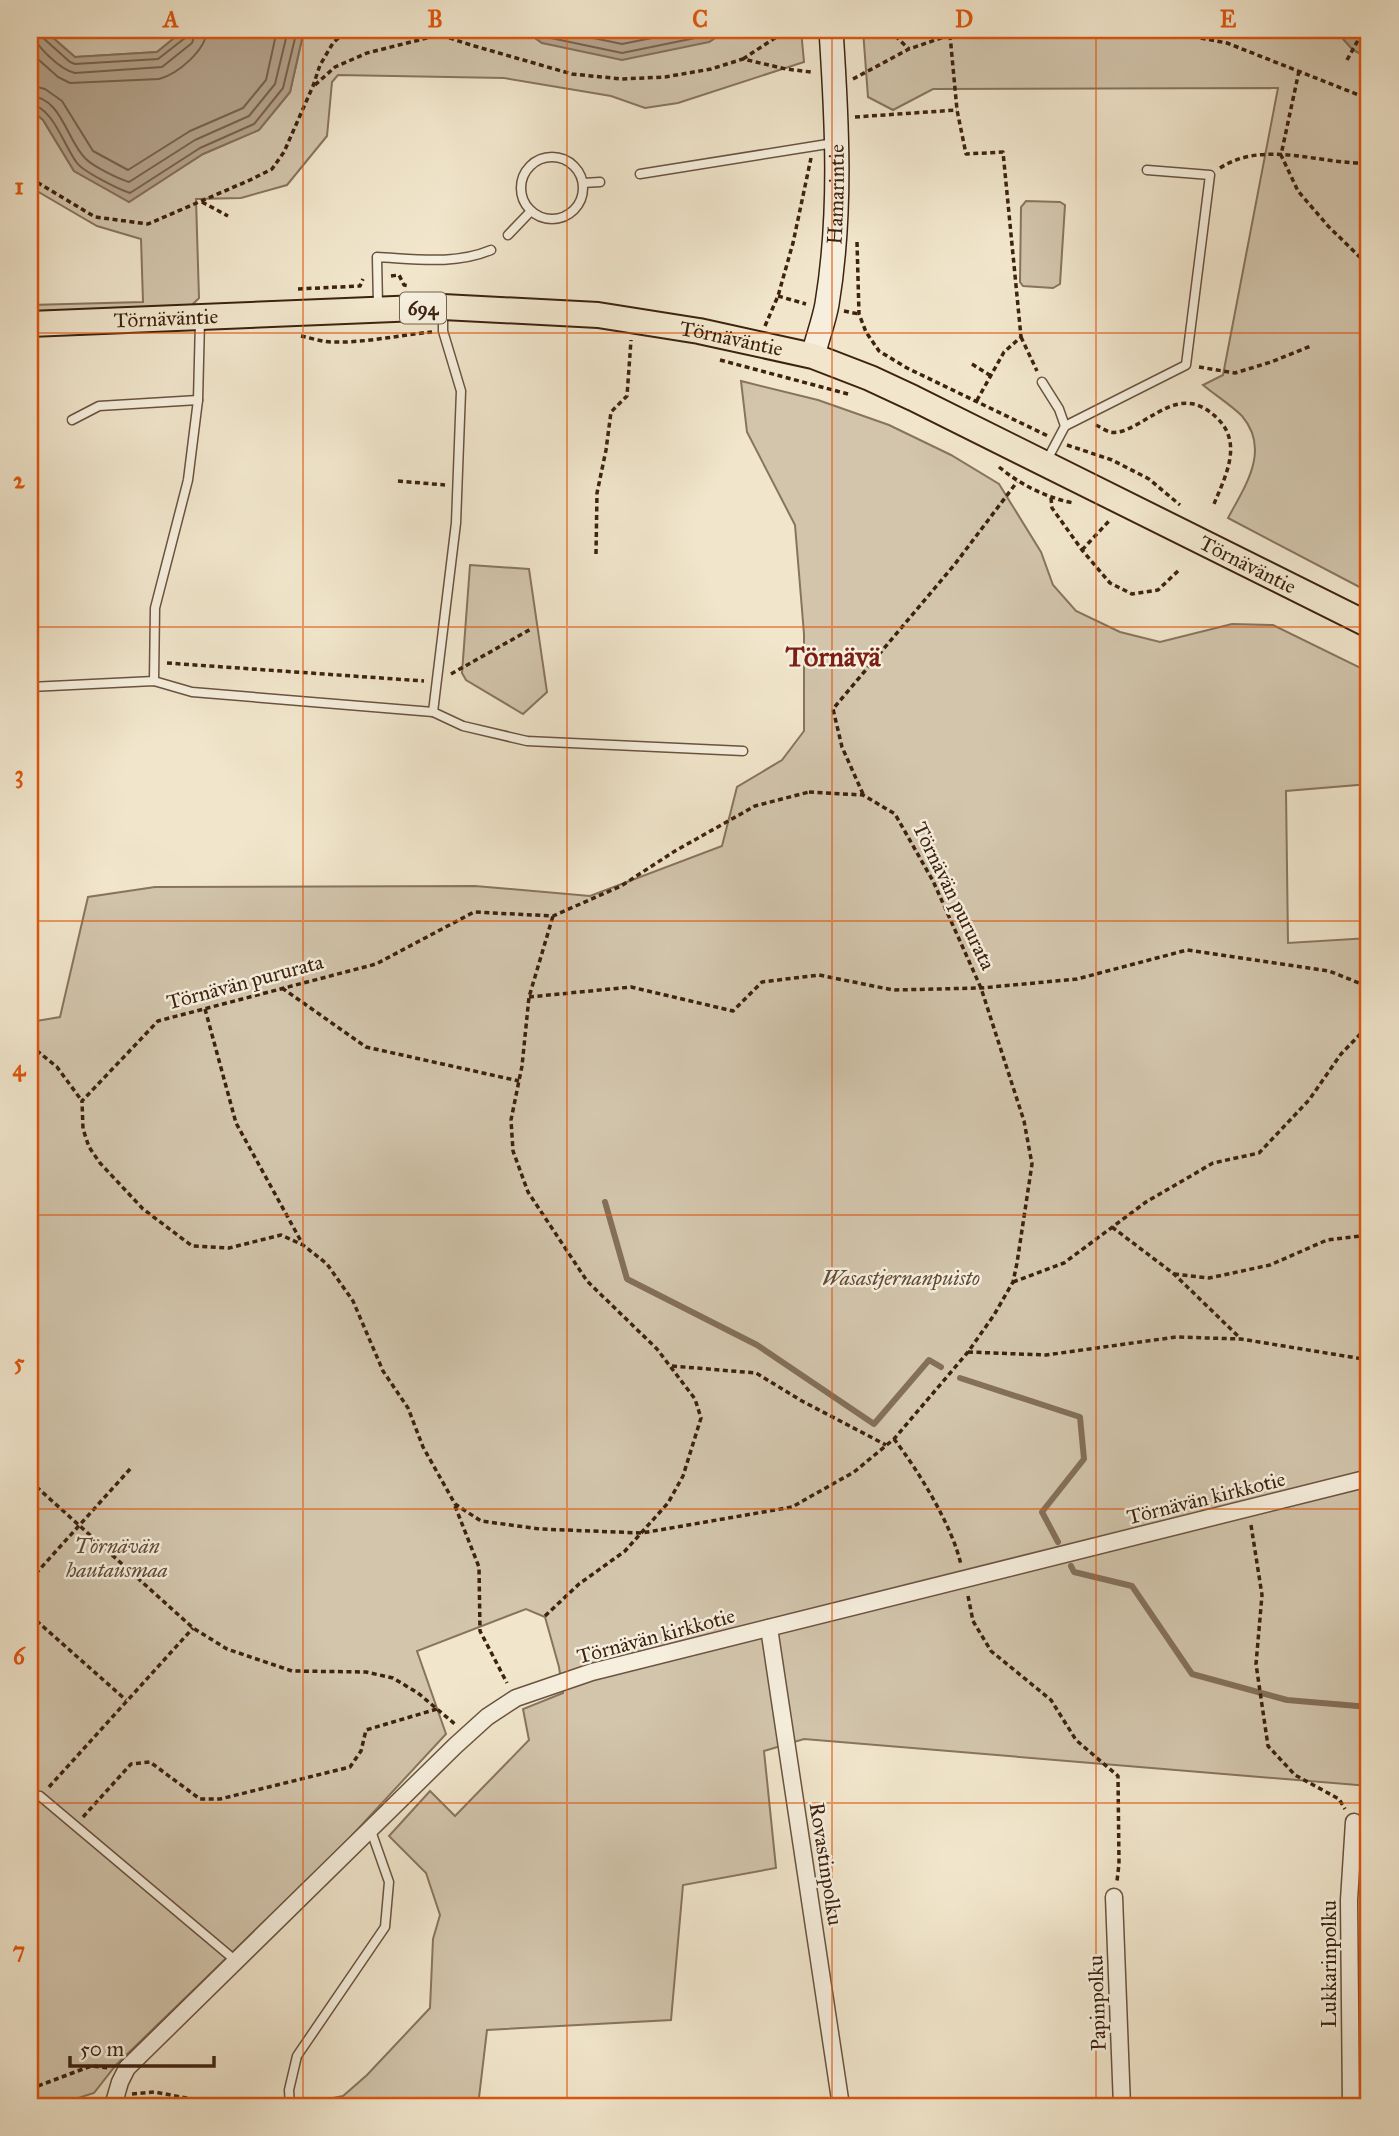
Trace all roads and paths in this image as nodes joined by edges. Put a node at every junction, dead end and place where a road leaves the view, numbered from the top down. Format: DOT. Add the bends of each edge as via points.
graph roads {
  1 [pos="347,30"];
  2 [pos="425,30"];
  3 [pos="787,30"];
  4 [pos="889,30"];
  5 [pos="1023,30"];
  6 [pos="1159,30"];
  7 [pos="1362,33"];
  8 [pos="438,35"];
  9 [pos="950,35"];
  10 [pos="832,41"];
  11 [pos="909,49"];
  12 [pos="743,59"];
  13 [pos="1347,60"];
  14 [pos="811,63"];
  15 [pos="1298,71"];
  16 [pos="811,72"];
  17 [pos="853,79"];
  18 [pos="812,83"];
  19 [pos="313,86"];
  20 [pos="1369,99"];
  21 [pos="957,110"];
  22 [pos="855,117"];
  23 [pos="837,143"];
  24 [pos="813,147"];
  25 [pos="1280,155"];
  26 [pos="1369,163"];
  27 [pos="1147,170"];
  28 [pos="640,174"];
  29 [pos="1210,175"];
  30 [pos="30,178"];
  31 [pos="600,182"];
  32 [pos="583,183"];
  33 [pos="202,202"];
  34 [pos="531,211"];
  35 [pos="228,216"];
  36 [pos="508,235"];
  37 [pos="491,250"];
  38 [pos="1369,266"];
  39 [pos="378,311"];
  40 [pos="200,318"];
  41 [pos="443,319"];
  42 [pos="30,324"];
  43 [pos="298,335"];
  44 [pos="1021,337"];
  45 [pos="631,340"];
  46 [pos="760,343"];
  47 [pos="1311,346"];
  48 [pos="813,356"];
  49 [pos="719,359"];
  50 [pos="972,364"];
  51 [pos="1186,365"];
  52 [pos="991,376"];
  53 [pos="1042,382"];
  54 [pos="198,400"];
  55 [pos="976,402"];
  56 [pos="1080,419"];
  57 [pos="72,420"];
  58 [pos="1065,426"];
  59 [pos="1046,463"];
  60 [pos="398,481"];
  61 [pos="1017,482"];
  62 [pos="458,485"];
  63 [pos="1051,498"];
  64 [pos="1214,505"];
  65 [pos="1112,518"];
  66 [pos="1082,550"];
  67 [pos="596,554"];
  68 [pos="1179,570"];
  69 [pos="1369,625"];
  70 [pos="531,629"];
  71 [pos="154,663"];
  72 [pos="154,681"];
  73 [pos="437,681"];
  74 [pos="30,687"];
  75 [pos="433,712"];
  76 [pos="743,751"];
  77 [pos="863,794"];
  78 [pos="553,916"];
  79 [pos="1369,987"];
  80 [pos="282,988"];
  81 [pos="981,988"];
  82 [pos="529,998"];
  83 [pos="205,1009"];
  84 [pos="1369,1025"];
  85 [pos="30,1045"];
  86 [pos="519,1081"];
  87 [pos="82,1101"];
  88 [pos="1112,1227"];
  89 [pos="1369,1235"];
  90 [pos="303,1245"];
  91 [pos="1174,1274"];
  92 [pos="1013,1282"];
  93 [pos="1241,1339"];
  94 [pos="968,1352"];
  95 [pos="1369,1360"];
  96 [pos="671,1366"];
  97 [pos="894,1438"];
  98 [pos="886,1445"];
  99 [pos="131,1468"];
  100 [pos="1369,1478"];
  101 [pos="30,1481"];
  102 [pos="455,1504"];
  103 [pos="1248,1509"];
  104 [pos="79,1526"];
  105 [pos="642,1533"];
  106 [pos="30,1580"];
  107 [pos="964,1580"];
  108 [pos="30,1615"];
  109 [pos="545,1616"];
  110 [pos="193,1628"];
  111 [pos="769,1628"];
  112 [pos="516,1698"];
  113 [pos="126,1700"];
  114 [pos="437,1709"];
  115 [pos="467,1734"];
  116 [pos="40,1797"];
  117 [pos="1354,1822"];
  118 [pos="75,1825"];
  119 [pos="370,1828"];
  120 [pos="1114,1897"];
  121 [pos="236,1961"];
  122 [pos="123,2075"];
  123 [pos="30,2089"];
  124 [pos="114,2100"];
  125 [pos="83,2106"];
  126 [pos="227,2106"];
  127 [pos="290,2106"];
  128 [pos="841,2106"];
  129 [pos="1122,2106"];
  130 [pos="1351,2106"];
  1 -- 19 [label="path" via="333,43"];
  2 -- 8 [label="path"];
  3 -- 12 [label="path"];
  4 -- 11 [label="path"];
  5 -- 9 [label="path"];
  6 -- 15 [label="path" via="1227,43"];
  7 -- 13 [label="path"];
  8 -- 12 [label="path" via="572,74 622,79 711,69"];
  8 -- 19 [label="path" via="367,53 335,68"];
  9 -- 11 [label="path"];
  9 -- 21 [label="path"];
  10 -- 23 [label="main road, Hamarintie"];
  11 -- 17 [label="path"];
  12 -- 16 [label="path"];
  14 -- 16 [label="path"];
  15 -- 20 [label="path"];
  15 -- 25 [label="path"];
  16 -- 18 [label="path"];
  19 -- 33 [label="path" via="272,169"];
  21 -- 22 [label="path"];
  21 -- 44 [label="path" via="966,154 1003,152"];
  23 -- 24 [label="lane"];
  23 -- 48 [label="main road, Hamarintie" via="832,265"];
  24 -- 28 [label="lane"];
  24 -- 46 [label="path" via="793,243"];
  25 -- 26 [label="path"];
  25 -- 29 [label="path" via="1253,154"];
  25 -- 38 [label="path" via="1298,191"];
  27 -- 29 [label="lane"];
  29 -- 51 [label="lane"];
  30 -- 33 [label="path" via="95,216 148,224"];
  31 -- 32 [label="lane"];
  32 -- 34 [label="lane" via="579,203 565,216 552,219"];
  32 -- 34 [label="lane" via="580,173 564,159 549,157 535,162 522,181"];
  33 -- 35 [label="path"];
  34 -- 36 [label="lane"];
  37 -- 39 [label="lane" via="453,261 377,257"];
  39 -- 40 [label="main road, Törnäväntie / 694"];
  39 -- 41 [label="main road, Törnäväntie / 694"];
  40 -- 42 [label="main road, Törnäväntie / 694"];
  40 -- 54 [label="lane"];
  41 -- 43 [label="path" via="365,341 331,342"];
  41 -- 46 [label="main road, Törnäväntie / 694" via="598,315"];
  41 -- 62 [label="lane" via="461,391"];
  44 -- 52 [label="path" via="1004,352"];
  44 -- 53 [label="path"];
  45 -- 67 [label="path" via="627,396 611,412 597,493"];
  46 -- 48 [label="main road, Törnäväntie / 694"];
  46 -- 49 [label="path" via="754,368"];
  47 -- 51 [label="path" via="1234,373"];
  48 -- 59 [label="main road, Törnäväntie" via="913,397"];
  50 -- 52 [label="path"];
  51 -- 56 [label="lane"];
  52 -- 55 [label="path"];
  53 -- 58 [label="lane"];
  54 -- 57 [label="lane" via="99,406"];
  54 -- 71 [label="lane" via="188,480 155,608"];
  56 -- 58 [label="lane"];
  56 -- 64 [label="path" via="1110,432 1125,431 1172,405 1191,402 1210,411 1224,425 1232,445"];
  58 -- 59 [label="lane"];
  59 -- 69 [label="main road, Törnäväntie"];
  60 -- 62 [label="path"];
  61 -- 77 [label="path" via="833,709 842,747"];
  62 -- 73 [label="lane"];
  63 -- 66 [label="path" via="1052,509"];
  65 -- 66 [label="path"];
  66 -- 68 [label="path" via="1110,583 1132,594 1158,590"];
  70 -- 73 [label="path"];
  71 -- 72 [label="lane"];
  71 -- 73 [label="path"];
  72 -- 74 [label="lane"];
  72 -- 75 [label="lane" via="192,692"];
  73 -- 75 [label="lane"];
  75 -- 76 [label="lane" via="463,726 527,741"];
  77 -- 78 [label="path, Törnävän pururata" via="809,792 755,806 621,886"];
  77 -- 81 [label="path, Törnävän pururata" via="895,814 933,881"];
  78 -- 80 [label="path, Törnävän pururata" via="474,912 376,964"];
  78 -- 82 [label="path"];
  79 -- 81 [label="path, Törnävän pururata" via="1329,971 1187,950 1077,979"];
  80 -- 83 [label="path, Törnävän pururata"];
  80 -- 86 [label="path" via="366,1046"];
  81 -- 82 [label="path" via="893,990 819,975 762,982 733,1012 631,987"];
  81 -- 92 [label="path, Törnävän pururata" via="1024,1121 1032,1164"];
  82 -- 86 [label="path"];
  83 -- 87 [label="path, Törnävän pururata" via="158,1021"];
  83 -- 90 [label="path" via="236,1123"];
  84 -- 88 [label="path" via="1259,1153 1213,1163"];
  85 -- 87 [label="path" via="57,1067"];
  86 -- 96 [label="path" via="511,1120 513,1151 528,1192 587,1281"];
  87 -- 90 [label="path" via="83,1129 100,1163 143,1209 192,1246 229,1248 281,1236"];
  88 -- 91 [label="path"];
  88 -- 92 [label="path" via="1064,1263"];
  89 -- 91 [label="path" via="1326,1240 1270,1265 1209,1278"];
  90 -- 102 [label="path" via="327,1264 353,1301 383,1371 408,1408"];
  91 -- 93 [label="path"];
  92 -- 94 [label="path, Törnävän pururata"];
  93 -- 94 [label="path" via="1176,1337 1046,1355"];
  93 -- 95 [label="path"];
  94 -- 97 [label="path, Törnävän pururata"];
  96 -- 98 [label="path" via="756,1373"];
  96 -- 105 [label="path" via="695,1399 701,1418 683,1476 668,1503"];
  97 -- 98 [label="path, Törnävän pururata"];
  97 -- 107 [label="path" via="958,1551"];
  98 -- 105 [label="path, Törnävän pururata" via="855,1472 792,1507"];
  99 -- 104 [label="path"];
  100 -- 103 [label="street, Törnävän kirkkotie"];
  101 -- 104 [label="path"];
  102 -- 105 [label="path, Törnävän pururata" via="481,1521 540,1529"];
  102 -- 112 [label="path" via="479,1567 480,1632"];
  103 -- 107 [label="street, Törnävän kirkkotie"];
  103 -- 117 [label="path" via="1262,1595 1256,1664 1268,1746 1295,1774 1339,1799"];
  104 -- 106 [label="path"];
  104 -- 110 [label="path"];
  105 -- 109 [label="path"];
  107 -- 111 [label="street, Törnävän kirkkotie"];
  107 -- 120 [label="path" via="973,1622 992,1651 1051,1700 1076,1740 1118,1776 1119,1864"];
  108 -- 113 [label="path"];
  110 -- 113 [label="path"];
  110 -- 114 [label="path" via="227,1649 292,1671 366,1672 393,1678"];
  111 -- 112 [label="street, Törnävän kirkkotie" via="592,1672"];
  111 -- 128 [label="street, Rovastinpolku"];
  112 -- 115 [label="street, Törnävän kirkkotie"];
  113 -- 116 [label="path"];
  114 -- 115 [label="path"];
  114 -- 118 [label="path" via="366,1730 361,1751 350,1767 220,1799 200,1799 150,1762 131,1764"];
  115 -- 119 [label="street, Törnävän kirkkotie"];
  116 -- 118 [label="lane"];
  117 -- 130 [label="street, Lukkarinpolku" via="1349,1900"];
  118 -- 121 [label="lane"];
  119 -- 121 [label="street, Törnävän kirkkotie"];
  119 -- 127 [label="lane" via="389,1882 385,1927 297,2056"];
  120 -- 129 [label="street, Papinpolku"];
  121 -- 122 [label="street, Törnävän kirkkotie"];
  122 -- 123 [label="path" via="108,2067 91,2066"];
  122 -- 124 [label="street, Törnävän kirkkotie"];
  124 -- 125 [label="path"];
  124 -- 126 [label="path" via="155,2092"];
}
